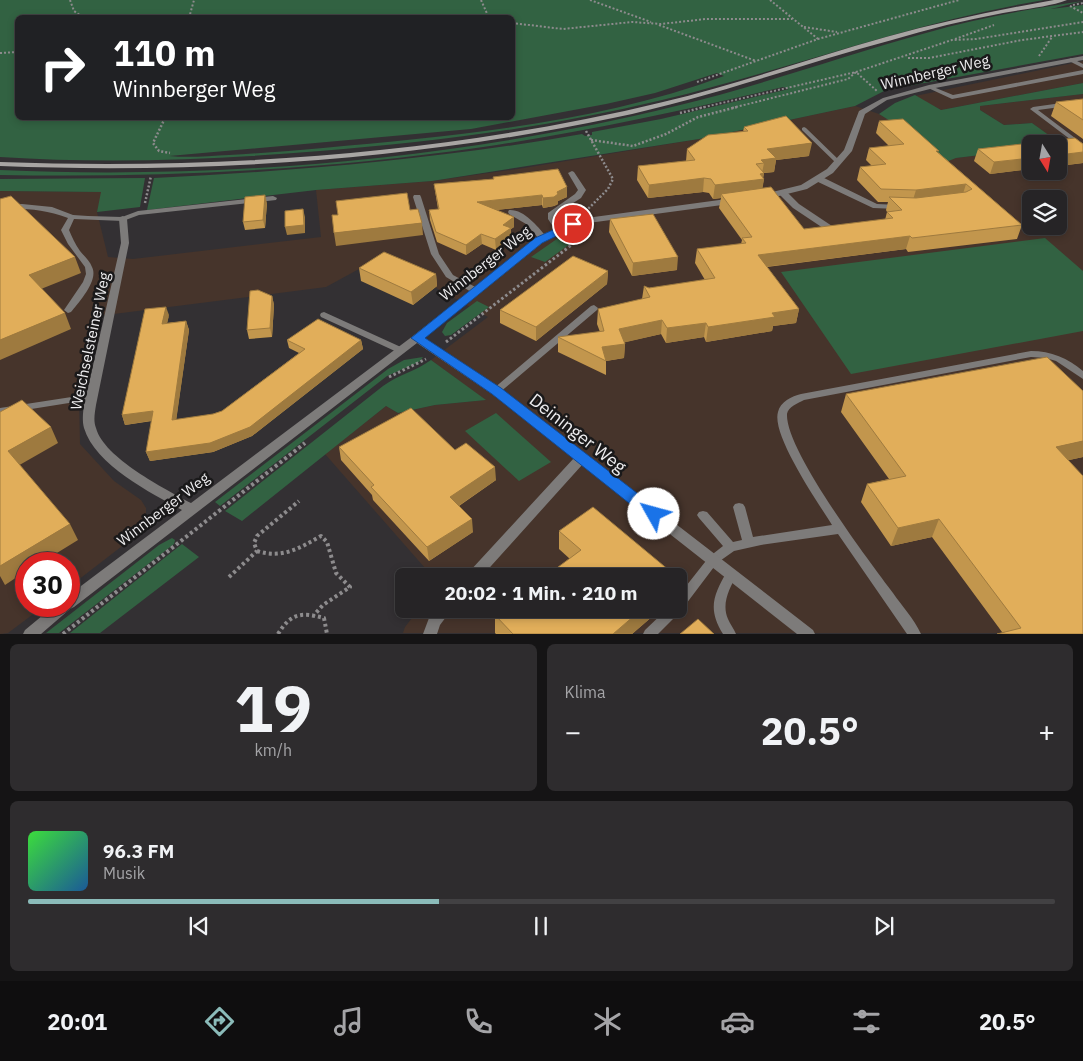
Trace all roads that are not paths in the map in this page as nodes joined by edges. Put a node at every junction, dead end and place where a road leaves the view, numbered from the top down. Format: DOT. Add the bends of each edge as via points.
graph roads {
  1 [pos="1064,0"];
  2 [pos="1083,58"];
  3 [pos="1071,60"];
  4 [pos="1083,66"];
  5 [pos="1083,72"];
  6 [pos="929,87"];
  7 [pos="1083,102"];
  8 [pos="804,129"];
  9 [pos="1083,147"];
  10 [pos="839,163"];
  11 [pos="0,164"];
  12 [pos="572,173"];
  13 [pos="819,179"];
  14 [pos="783,193"];
  15 [pos="417,197"];
  16 [pos="273,198"];
  17 [pos="0,207"];
  18 [pos="905,207"];
  19 [pos="512,212"];
  20 [pos="72,217"];
  21 [pos="123,219"];
  22 [pos="559,230"];
  23 [pos="832,230"];
  24 [pos="543,238"];
  25 [pos="476,291"];
  26 [pos="594,308"];
  27 [pos="68,310"];
  28 [pos="324,315"];
  29 [pos="417,338"];
  30 [pos="400,350"];
  31 [pos="1083,376"];
  32 [pos="496,391"];
  33 [pos="92,397"];
  34 [pos="0,411"];
  35 [pos="581,458"];
  36 [pos="739,507"];
  37 [pos="190,510"];
  38 [pos="704,515"];
  39 [pos="839,529"];
  40 [pos="748,542"];
  41 [pos="730,547"];
  42 [pos="713,560"];
  43 [pos="481,568"];
  44 [pos="731,574"];
  45 [pos="687,594"];
  46 [pos="80,595"];
  47 [pos="51,617"];
  48 [pos="437,618"];
  49 [pos="666,618"];
  50 [pos="30,634"];
  51 [pos="430,634"];
  52 [pos="649,634"];
  53 [pos="730,634"];
  54 [pos="808,634"];
  55 [pos="915,634"];
  1 -- 11 [label="main road" via="994,12 920,30 672,102 505,136 369,152 213,163 125,166"];
  2 -- 3 [label="street, Winnberger Weg"];
  3 -- 4 [label="lane"];
  3 -- 6 [label="street, Winnberger Weg"];
  5 -- 6 [label="lane" via="952,97"];
  6 -- 10 [label="street, Winnberger Weg" via="884,99 862,113 848,151"];
  7 -- 9 [label="lane" via="1032,109"];
  8 -- 10 [label="lane"];
  10 -- 13 [label="street, Winnberger Weg"];
  12 -- 22 [label="lane" via="582,190 552,213"];
  13 -- 14 [label="street, Winnberger Weg"];
  13 -- 18 [label="lane" via="876,206"];
  14 -- 22 [label="street, Winnberger Weg" via="605,218"];
  14 -- 23 [label="lane" via="796,206"];
  15 -- 25 [label="lane" via="436,254 450,277"];
  16 -- 21 [label="lane" via="144,213"];
  17 -- 20 [label="lane" via="52,209"];
  19 -- 24 [label="lane" via="528,222"];
  20 -- 21 [label="lane"];
  20 -- 27 [label="lane" via="65,230 67,237 91,272 90,282"];
  21 -- 33 [label="street, Weichselsteiner Weg" via="122,256"];
  22 -- 24 [label="street, Winnberger Weg"];
  24 -- 25 [label="street, Winnberger Weg"];
  25 -- 29 [label="street, Winnberger Weg"];
  26 -- 32 [label="lane"];
  28 -- 30 [label="lane"];
  29 -- 30 [label="street, Winnberger Weg"];
  29 -- 32 [label="street, Deininger Weg"];
  30 -- 37 [label="street, Winnberger Weg"];
  31 -- 39 [label="lane" via="1068,362 1054,356 1031,354 801,397 786,405 782,427"];
  32 -- 35 [label="street, Deininger Weg"];
  33 -- 34 [label="lane"];
  33 -- 37 [label="street, Weichselsteiner Weg" via="88,418 96,441 129,472"];
  35 -- 42 [label="street, Deininger Weg"];
  35 -- 43 [label="street"];
  36 -- 40 [label="lane"];
  37 -- 46 [label="street, Winnberger Weg"];
  38 -- 41 [label="lane"];
  39 -- 40 [label="lane"];
  39 -- 55 [label="lane"];
  40 -- 41 [label="lane"];
  41 -- 42 [label="lane"];
  42 -- 44 [label="street, Deininger Weg"];
  42 -- 45 [label="lane"];
  44 -- 53 [label="lane" via="718,599 720,619"];
  44 -- 54 [label="street, Deininger Weg"];
  47 -- 50 [label="street"];
  48 -- 51 [label="street"];
  49 -- 52 [label="lane"];
}
